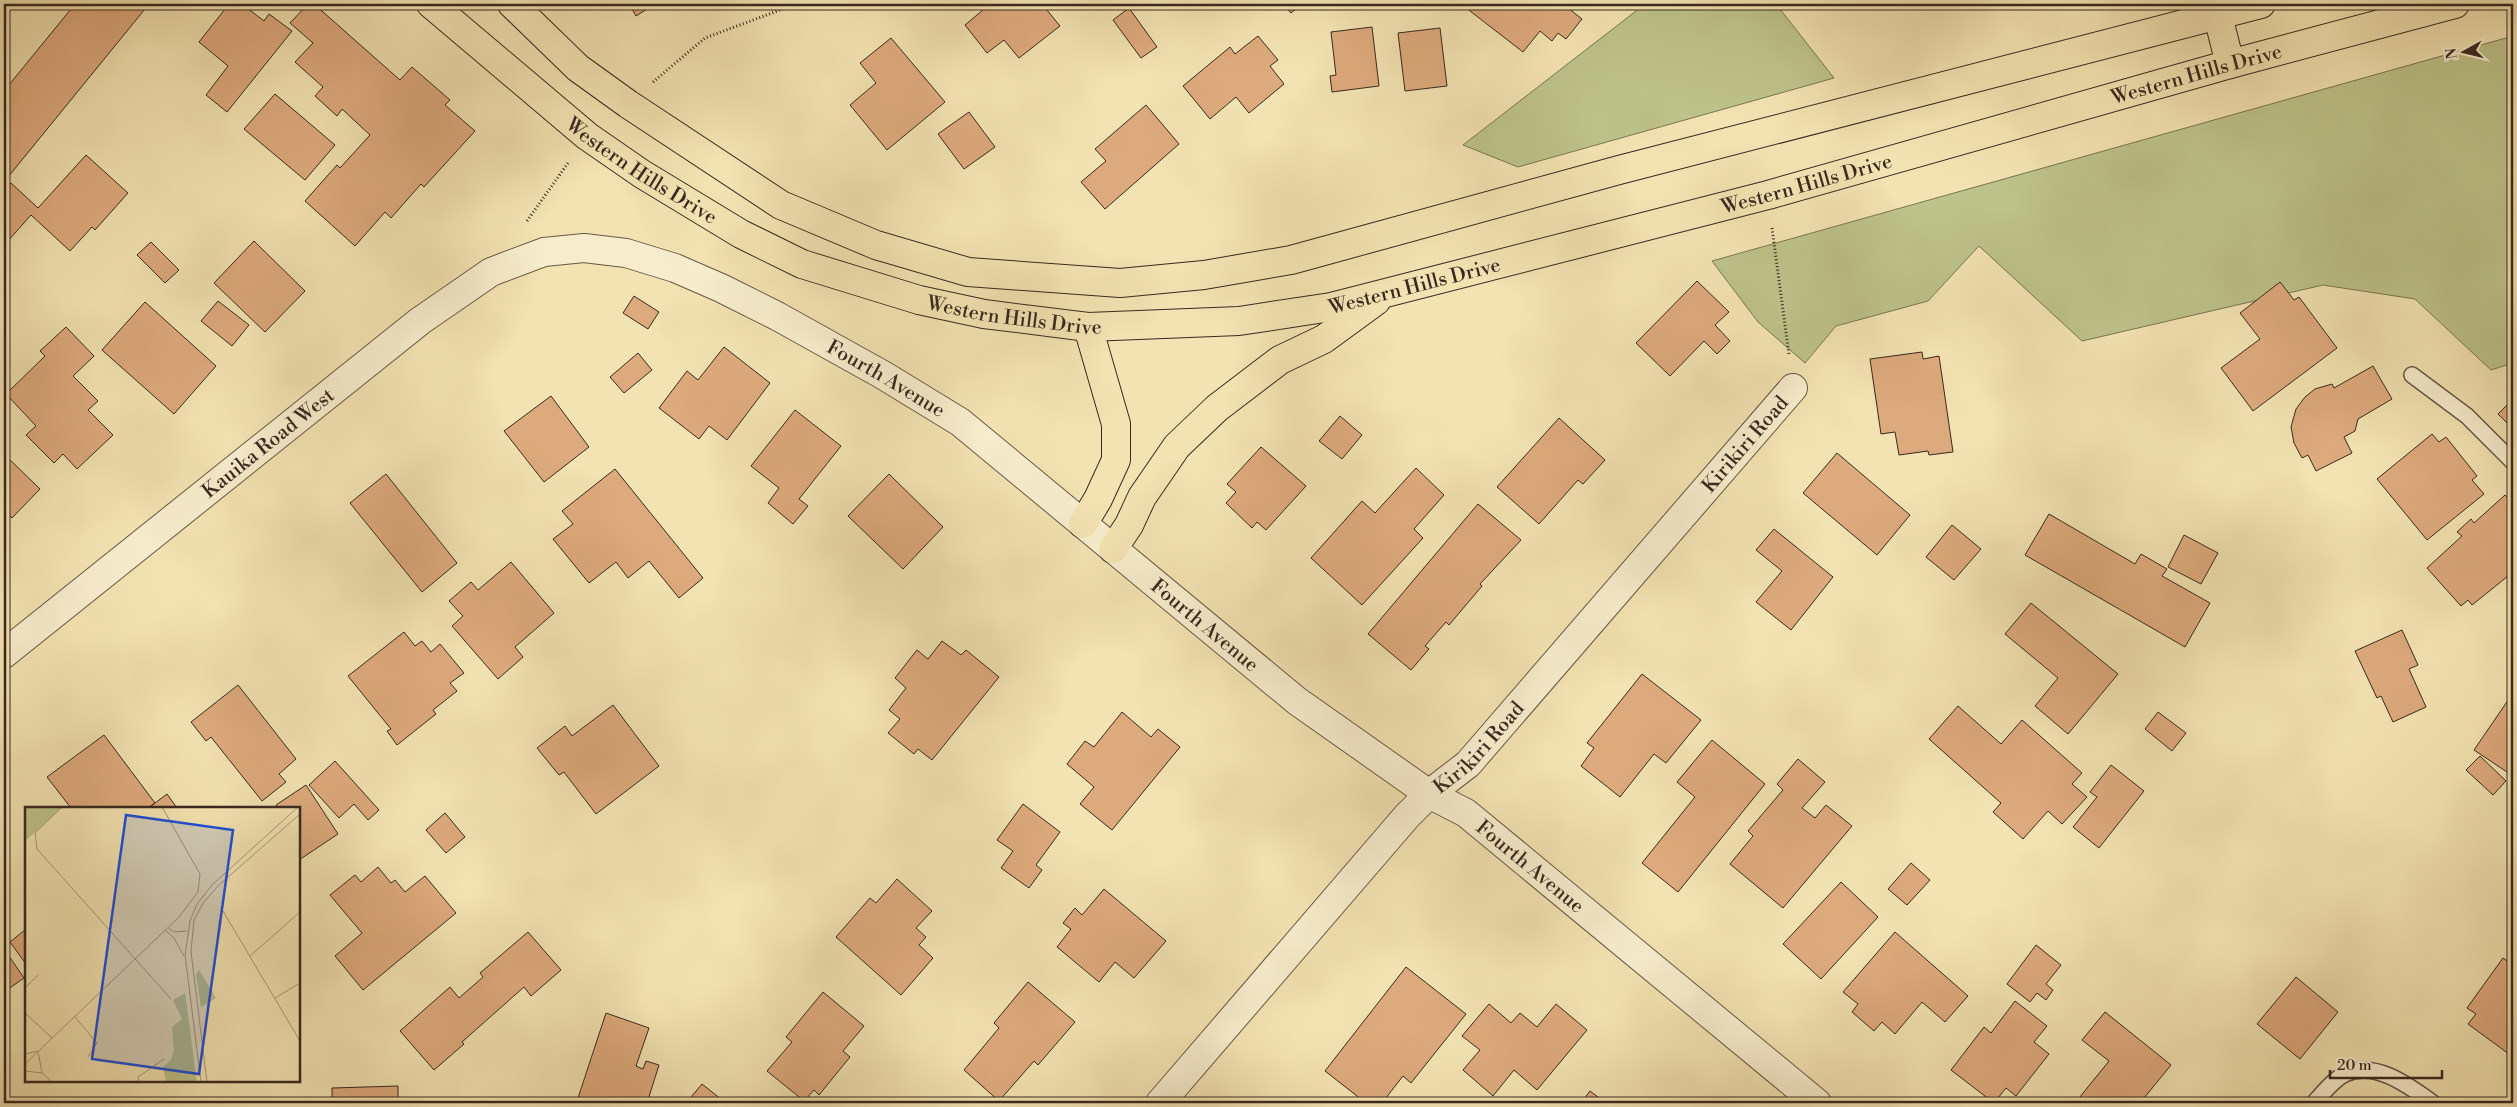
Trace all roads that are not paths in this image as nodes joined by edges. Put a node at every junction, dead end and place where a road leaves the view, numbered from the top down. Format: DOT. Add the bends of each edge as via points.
graph roads {
  1 [pos="431,4"];
  2 [pos="512,4"];
  3 [pos="2261,4"];
  4 [pos="2455,4"];
  5 [pos="2218,16"];
  6 [pos="2230,64"];
  7 [pos="544,252"];
  8 [pos="1385,294"];
  9 [pos="1088,327"];
  10 [pos="2412,375"];
  11 [pos="1794,388"];
  12 [pos="2513,462"];
  13 [pos="1082,524"];
  14 [pos="1112,549"];
  15 [pos="4,654"];
  16 [pos="1428,794"];
  17 [pos="1160,1103"];
  18 [pos="1817,1103"];
  19 [pos="2314,1103"];
  20 [pos="2433,1103"];
  1 -- 9 [label="highway, Western Hills Drive" via="587,136 642,174 741,234 802,264 919,300 984,314"];
  2 -- 5 [label="highway, Western Hills Drive" via="578,68 781,205 876,245 968,272 1120,283 1204,275 1291,260 1619,170"];
  3 -- 5 [label="highway, Western Hills Drive"];
  4 -- 6 [label="highway, Western Hills Drive"];
  5 -- 6 [label="highway"];
  6 -- 8 [label="highway, Western Hills Drive" via="1768,195"];
  7 -- 13 [label="street, Fourth Avenue" via="584,248 626,253 675,268 777,316 960,422"];
  7 -- 15 [label="street, Kauika Road West" via="491,272 420,321"];
  8 -- 9 [label="highway, Western Hills Drive" via="1331,307 1239,321"];
  8 -- 14 [label="highway" via="1324,339 1280,360 1210,414 1177,446"];
  9 -- 13 [label="highway" via="1116,424 1116,460"];
  10 -- 12 [label="lane" via="2467,416"];
  11 -- 16 [label="street, Kirikiri Road" via="1468,764"];
  13 -- 14 [label="street, Fourth Avenue"];
  14 -- 16 [label="street, Fourth Avenue" via="1297,701"];
  16 -- 17 [label="street, Kirikiri Road"];
  16 -- 18 [label="street, Fourth Avenue" via="1466,814"];
  19 -- 20 [label="lane" via="2343,1074 2360,1069 2383,1073"];
}
